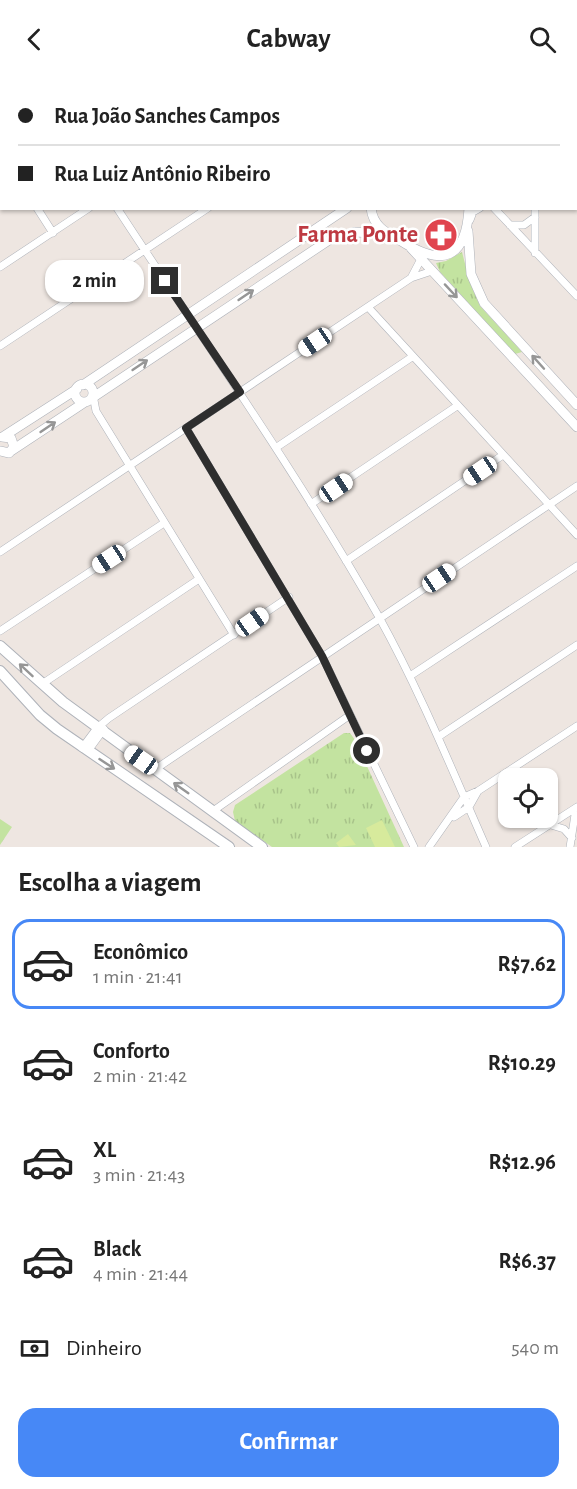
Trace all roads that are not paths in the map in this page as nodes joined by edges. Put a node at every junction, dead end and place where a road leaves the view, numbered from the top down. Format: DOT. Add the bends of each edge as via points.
graph roads {
  1 [pos="38,210"];
  2 [pos="87,210"];
  3 [pos="118,210"];
  4 [pos="204,210"];
  5 [pos="344,210"];
  6 [pos="372,210"];
  7 [pos="469,210"];
  8 [pos="477,210"];
  9 [pos="494,210"];
  10 [pos="535,210"];
  11 [pos="535,217"];
  12 [pos="510,225"];
  13 [pos="468,231"];
  14 [pos="53,233"];
  15 [pos="387,234"];
  16 [pos="411,248"];
  17 [pos="145,250"];
  18 [pos="535,253"];
  19 [pos="421,259"];
  20 [pos="0,267"];
  21 [pos="432,271"];
  22 [pos="411,278"];
  23 [pos="577,296"];
  24 [pos="368,307"];
  25 [pos="188,315"];
  26 [pos="197,328"];
  27 [pos="0,346"];
  28 [pos="412,357"];
  29 [pos="80,387"];
  30 [pos="240,392"];
  31 [pos="88,399"];
  32 [pos="457,406"];
  33 [pos="577,407"];
  34 [pos="96,411"];
  35 [pos="575,425"];
  36 [pos="186,428"];
  37 [pos="4,435"];
  38 [pos="277,447"];
  39 [pos="7,452"];
  40 [pos="503,455"];
  41 [pos="0,459"];
  42 [pos="129,466"];
  43 [pos="577,486"];
  44 [pos="311,504"];
  45 [pos="549,504"];
  46 [pos="164,523"];
  47 [pos="577,535"];
  48 [pos="0,552"];
  49 [pos="346,561"];
  50 [pos="577,566"];
  51 [pos="199,579"];
  52 [pos="288,597"];
  53 [pos="379,618"];
  54 [pos="0,631"];
  55 [pos="234,635"];
  56 [pos="577,645"];
  57 [pos="0,646"];
  58 [pos="322,656"];
  59 [pos="0,671"];
  60 [pos="410,676"];
  61 [pos="42,684"];
  62 [pos="350,715"];
  63 [pos="109,718"];
  64 [pos="577,726"];
  65 [pos="96,728"];
  66 [pos="438,737"];
  67 [pos="85,750"];
  68 [pos="154,770"];
  69 [pos="460,788"];
  70 [pos="478,791"];
  71 [pos="464,797"];
  72 [pos="469,807"];
  73 [pos="577,807"];
  74 [pos="213,811"];
  75 [pos="473,816"];
  76 [pos="451,819"];
  77 [pos="558,820"];
  78 [pos="558,827"];
  79 [pos="546,828"];
  80 [pos="572,838"];
  81 [pos="229,847"];
  82 [pos="262,847"];
  83 [pos="414,847"];
  84 [pos="429,847"];
  85 [pos="486,847"];
  86 [pos="515,847"];
  87 [pos="570,847"];
  1 -- 14 [label="street"];
  2 -- 14 [label="street"];
  3 -- 17 [label="street"];
  4 -- 17 [label="street"];
  5 -- 25 [label="street"];
  6 -- 15 [label="street" via="374,220"];
  7 -- 13 [label="street"];
  8 -- 13 [label="street" via="471,215"];
  9 -- 12 [label="street"];
  10 -- 11 [label="street"];
  11 -- 12 [label="street" via="524,225"];
  11 -- 18 [label="street"];
  12 -- 18 [label="street"];
  13 -- 16 [label="street" via="459,246 443,256 426,256"];
  33 -- 13 [label="street, one-way" via="484,303 471,274"];
  14 -- 20 [label="street"];
  15 -- 16 [label="street"];
  26 -- 15 [label="street, one-way" via="337,236 355,232"];
  16 -- 19 [label="street"];
  17 -- 25 [label="street"];
  17 -- 27 [label="street"];
  18 -- 23 [label="street"];
  19 -- 21 [label="street"];
  19 -- 22 [label="street"];
  21 -- 22 [label="street"];
  21 -- 35 [label="street, one-way"];
  22 -- 24 [label="street"];
  24 -- 28 [label="street"];
  24 -- 30 [label="street"];
  25 -- 26 [label="street"];
  25 -- 29 [label="street"];
  26 -- 30 [label="street"];
  31 -- 26 [label="street, one-way"];
  28 -- 32 [label="street"];
  28 -- 38 [label="street"];
  29 -- 31 [label="street" via="76,395"];
  29 -- 31 [label="street" via="90,386"];
  29 -- 37 [label="street"];
  30 -- 36 [label="street"];
  30 -- 38 [label="street"];
  31 -- 34 [label="street"];
  31 -- 34 [label="street"];
  39 -- 31 [label="street, one-way"];
  32 -- 40 [label="street"];
  32 -- 44 [label="street"];
  33 -- 35 [label="street" via="573,414"];
  34 -- 42 [label="street"];
  36 -- 42 [label="street"];
  36 -- 52 [label="street"];
  37 -- 39 [label="street" via="14,442"];
  38 -- 44 [label="street"];
  39 -- 41 [label="street"];
  40 -- 45 [label="street"];
  40 -- 49 [label="street"];
  42 -- 46 [label="street"];
  42 -- 48 [label="street"];
  43 -- 45 [label="street"];
  44 -- 49 [label="street"];
  45 -- 47 [label="street"];
  45 -- 53 [label="street"];
  46 -- 51 [label="street"];
  46 -- 54 [label="street"];
  49 -- 53 [label="street"];
  50 -- 60 [label="street"];
  51 -- 55 [label="street"];
  51 -- 61 [label="street"];
  52 -- 55 [label="street"];
  52 -- 58 [label="street"];
  53 -- 58 [label="street"];
  53 -- 60 [label="street"];
  55 -- 63 [label="street"];
  56 -- 66 [label="street"];
  61 -- 57 [label="main road, one-way"];
  58 -- 62 [label="street"];
  58 -- 68 [label="street"];
  59 -- 67 [label="main road" via="40,715"];
  60 -- 66 [label="street"];
  61 -- 65 [label="main road"];
  62 -- 74 [label="street"];
  62 -- 83 [label="street"];
  63 -- 65 [label="street"];
  63 -- 65 [label="street"];
  64 -- 70 [label="street"];
  65 -- 67 [label="street"];
  65 -- 68 [label="main road"];
  66 -- 69 [label="street"];
  67 -- 81 [label="main road, one-way"];
  74 -- 68 [label="main road, one-way"];
  69 -- 70 [label="street"];
  69 -- 71 [label="street"];
  70 -- 71 [label="street"];
  70 -- 72 [label="street"];
  71 -- 72 [label="street"];
  71 -- 76 [label="street"];
  72 -- 75 [label="street"];
  72 -- 76 [label="street"];
  73 -- 77 [label="street"];
  73 -- 80 [label="street"];
  74 -- 82 [label="main road"];
  75 -- 76 [label="street"];
  75 -- 85 [label="street"];
  76 -- 84 [label="street"];
  78 -- 80 [label="street"];
  79 -- 86 [label="street"];
  80 -- 87 [label="street"];
}
